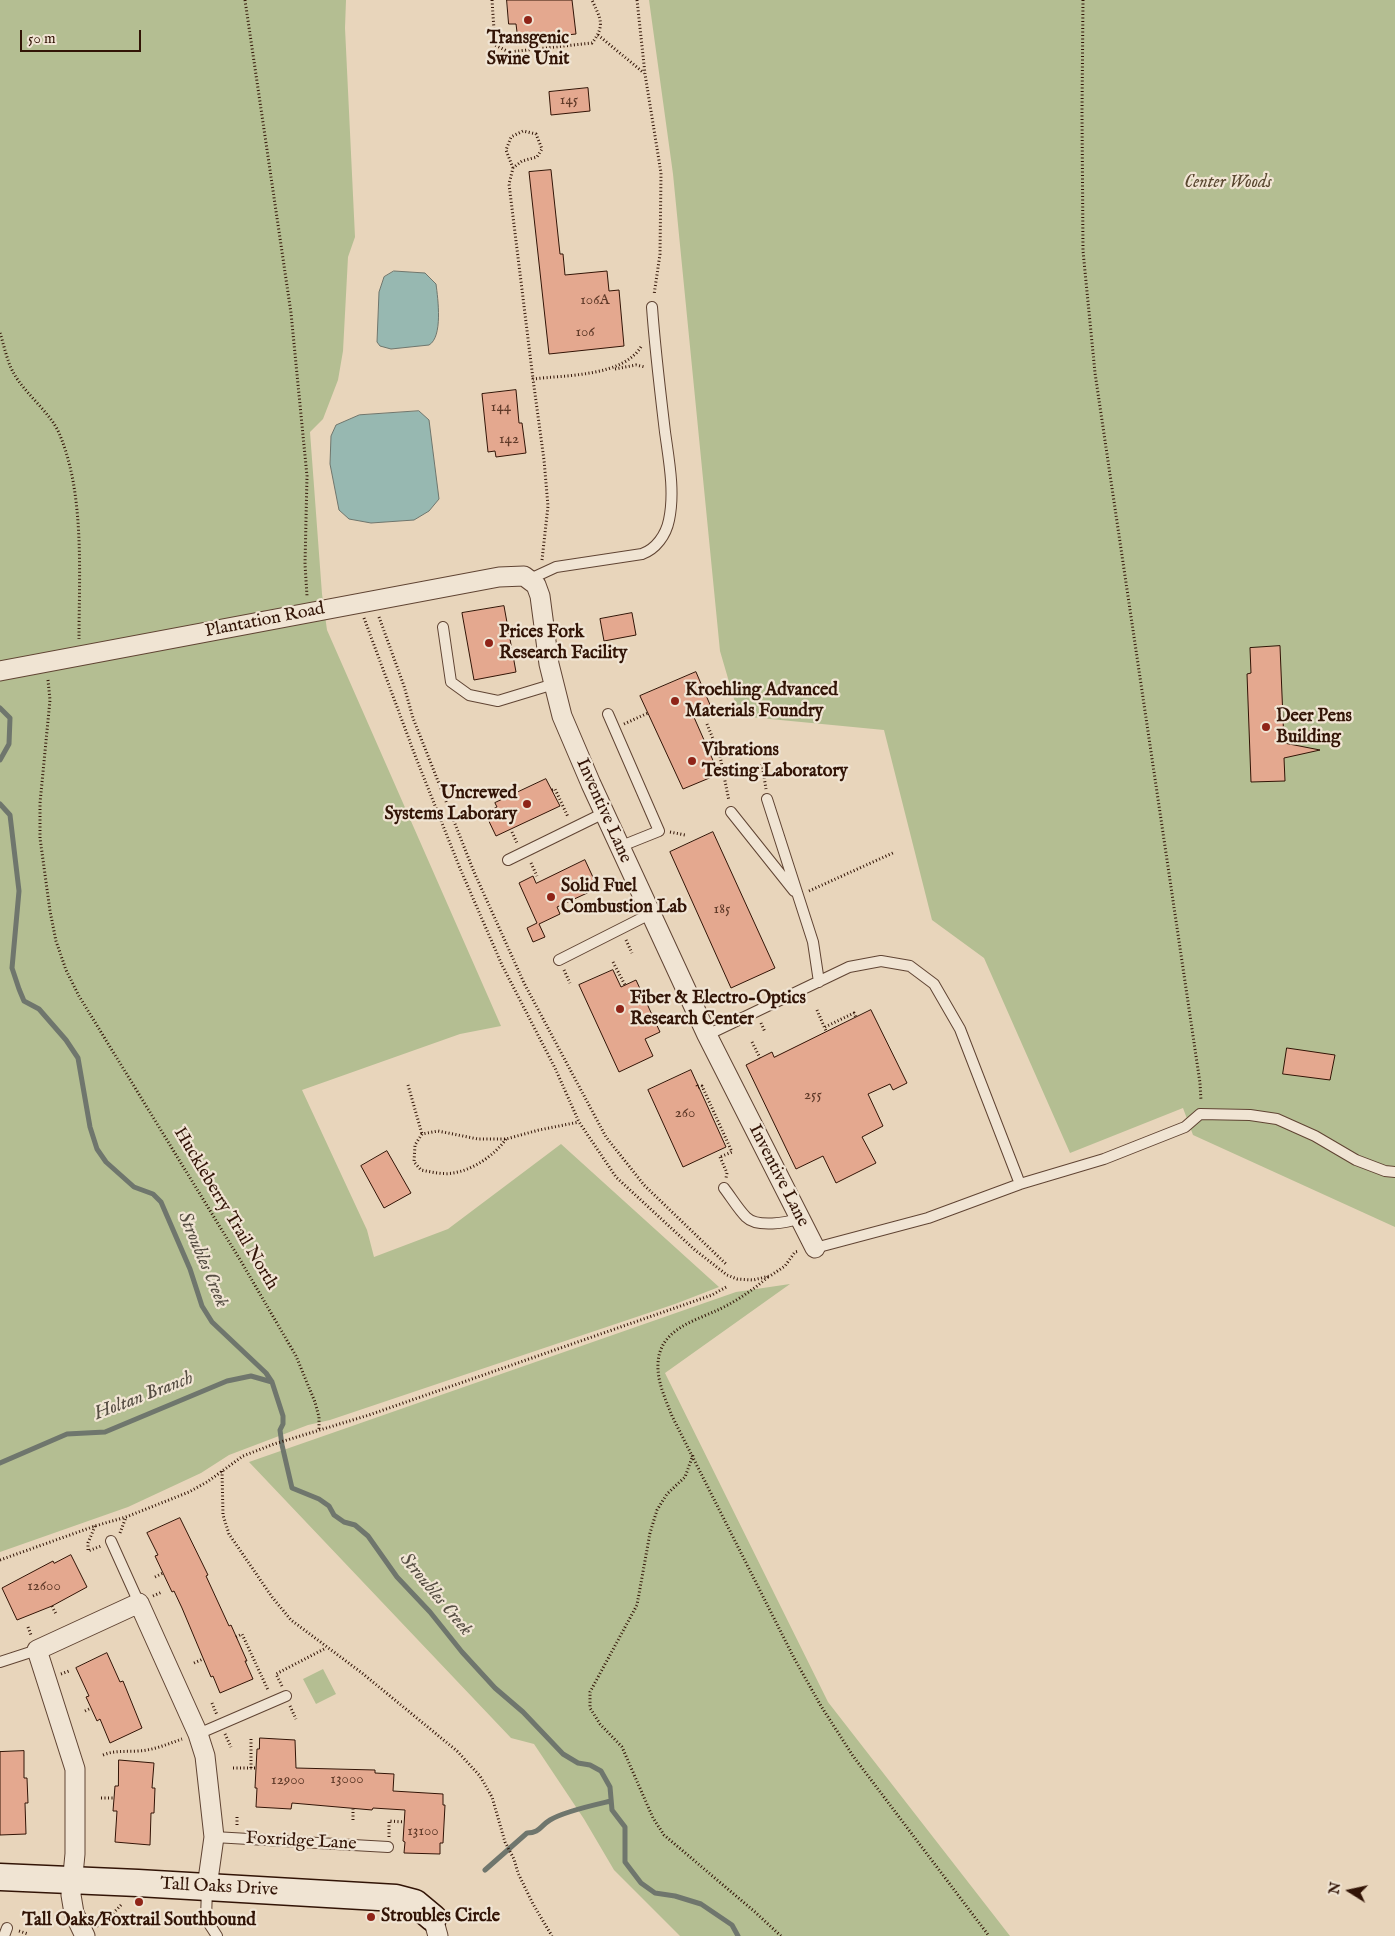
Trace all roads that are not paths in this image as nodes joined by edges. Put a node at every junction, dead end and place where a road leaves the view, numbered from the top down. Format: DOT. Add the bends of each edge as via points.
graph roads {
  1 [pos="652,307"];
  2 [pos="530,579"];
  3 [pos="443,627"];
  4 [pos="0,670"];
  5 [pos="554,684"];
  6 [pos="608,714"];
  7 [pos="767,799"];
  8 [pos="731,812"];
  9 [pos="604,813"];
  10 [pos="619,847"];
  11 [pos="508,860"];
  12 [pos="798,896"];
  13 [pos="650,914"];
  14 [pos="559,960"];
  15 [pos="819,982"];
  16 [pos="707,1035"];
  17 [pos="1395,1172"];
  18 [pos="1020,1184"];
  19 [pos="724,1188"];
  20 [pos="800,1218"];
  21 [pos="814,1248"];
  22 [pos="115,1538"];
  23 [pos="139,1603"];
  24 [pos="36,1650"];
  25 [pos="0,1662"];
  26 [pos="286,1696"];
  27 [pos="198,1734"];
  28 [pos="214,1837"];
  29 [pos="388,1847"];
  30 [pos="0,1877"];
  31 [pos="72,1879"];
  32 [pos="207,1887"];
  33 [pos="435,1927"];
  34 [pos="85,1936"];
  35 [pos="217,1936"];
  1 -- 2 [label="lane" via="670,472 672,504 669,522 652,550 556,567"];
  2 -- 4 [label="street, Plantation Road" via="517,576 499,578"];
  2 -- 5 [label="street, Inventive Lane" via="540,596"];
  3 -- 5 [label="lane" via="452,682 468,695 498,701"];
  5 -- 9 [label="street, Inventive Lane" via="562,716"];
  6 -- 10 [label="lane" via="659,831"];
  7 -- 12 [label="lane"];
  8 -- 12 [label="lane"];
  9 -- 10 [label="street, Inventive Lane"];
  9 -- 11 [label="lane"];
  10 -- 13 [label="street, Inventive Lane"];
  12 -- 15 [label="lane" via="812,942"];
  13 -- 14 [label="lane"];
  13 -- 16 [label="street, Inventive Lane"];
  15 -- 16 [label="lane"];
  15 -- 18 [label="lane" via="850,967 881,961 910,966 934,984 960,1029"];
  16 -- 20 [label="street, Inventive Lane"];
  17 -- 18 [label="lane" via="1356,1160 1277,1118 1200,1114 1185,1127 1149,1142"];
  18 -- 21 [label="lane" via="928,1218"];
  19 -- 20 [label="lane" via="749,1220 781,1224"];
  20 -- 21 [label="street, Inventive Lane"];
  22 -- 23 [label="lane"];
  23 -- 24 [label="street"];
  23 -- 27 [label="street"];
  24 -- 25 [label="lane"];
  24 -- 31 [label="street" via="75,1769"];
  26 -- 27 [label="lane"];
  27 -- 28 [label="street" via="205,1756"];
  28 -- 29 [label="lane, Foxridge Lane"];
  28 -- 32 [label="street"];
  30 -- 31 [label="street, Tall Oaks Drive"];
  31 -- 32 [label="street, Tall Oaks Drive"];
  31 -- 34 [label="street" via="72,1903"];
  32 -- 33 [label="street, Tall Oaks Drive" via="401,1899 415,1903"];
  32 -- 35 [label="lane" via="206,1919"];
}
